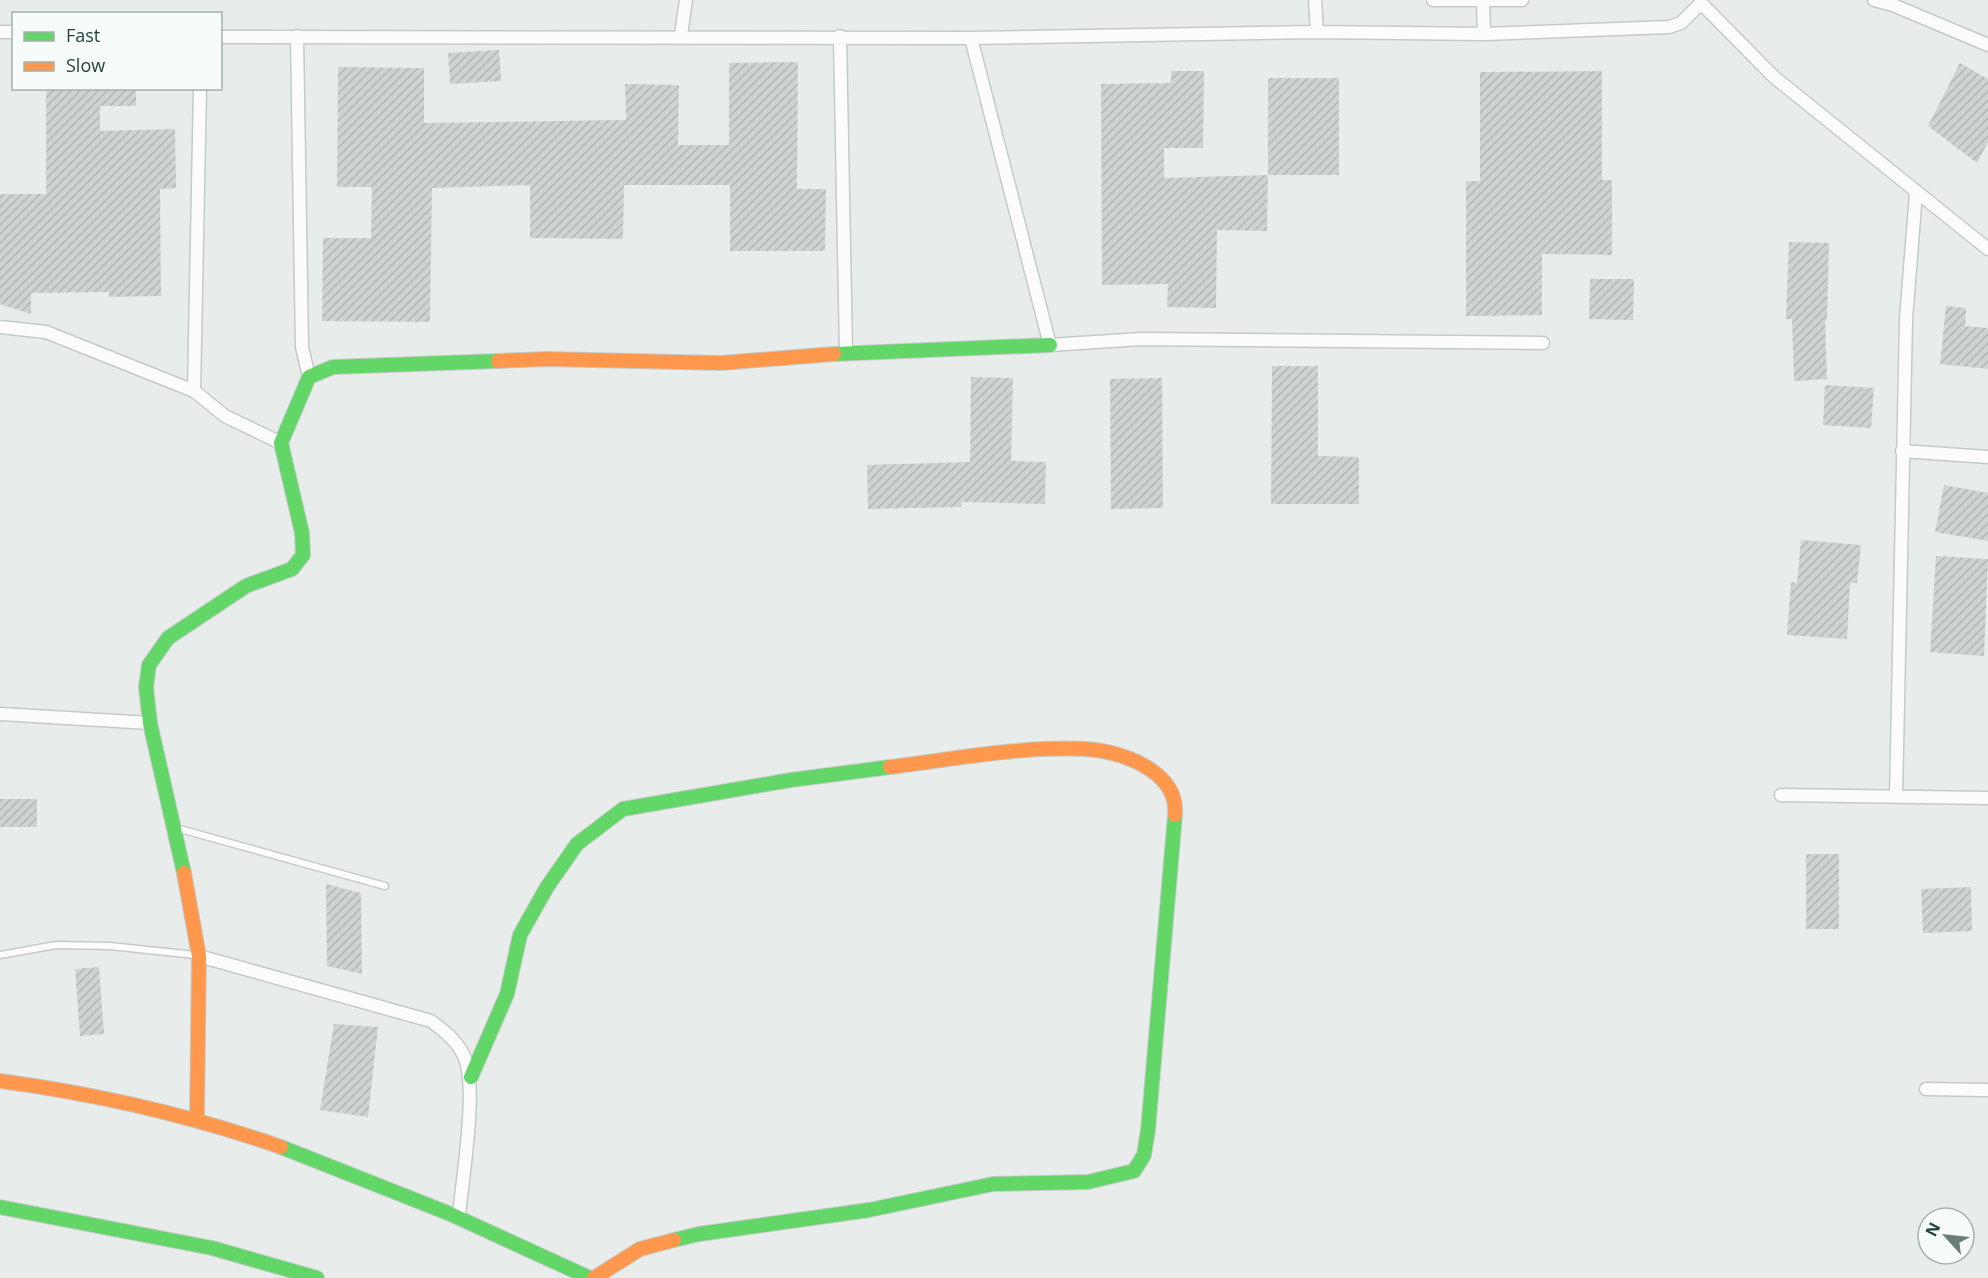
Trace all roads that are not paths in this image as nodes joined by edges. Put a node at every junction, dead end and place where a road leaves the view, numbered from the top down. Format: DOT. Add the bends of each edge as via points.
graph roads {
  1 [pos="686,0"];
  2 [pos="1315,0"];
  3 [pos="1433,0"];
  4 [pos="1522,0"];
  5 [pos="1874,0"];
  6 [pos="1484,2"];
  7 [pos="1701,2"];
  8 [pos="1317,32"];
  9 [pos="1484,34"];
  10 [pos="681,35"];
  11 [pos="297,36"];
  12 [pos="840,36"];
  13 [pos="222,37"];
  14 [pos="971,38"];
  15 [pos="1988,45"];
  16 [pos="200,90"];
  17 [pos="1916,192"];
  18 [pos="1988,249"];
  19 [pos="0,327"];
  20 [pos="1543,344"];
  21 [pos="1050,345"];
  22 [pos="846,353"];
  23 [pos="309,377"];
  24 [pos="194,391"];
  25 [pos="282,443"];
  26 [pos="1902,451"];
  27 [pos="1988,457"];
  28 [pos="0,714"];
  29 [pos="150,723"];
  30 [pos="1781,795"];
  31 [pos="1896,796"];
  32 [pos="1988,798"];
  33 [pos="176,828"];
  34 [pos="385,886"];
  35 [pos="0,955"];
  36 [pos="199,956"];
  37 [pos="471,1077"];
  38 [pos="0,1081"];
  39 [pos="1926,1089"];
  40 [pos="1988,1090"];
  41 [pos="197,1120"];
  42 [pos="0,1207"];
  43 [pos="459,1216"];
  44 [pos="317,1278"];
  45 [pos="592,1278"];
  1 -- 10 [label="street"];
  2 -- 8 [label="street"];
  3 -- 6 [label="street"];
  4 -- 6 [label="street"];
  5 -- 15 [label="street"];
  6 -- 9 [label="street"];
  7 -- 9 [label="street" via="1681,23 1669,27"];
  7 -- 17 [label="street" via="1774,77"];
  8 -- 9 [label="street"];
  8 -- 14 [label="street"];
  10 -- 11 [label="street"];
  10 -- 12 [label="street"];
  11 -- 13 [label="street"];
  11 -- 23 [label="street" via="302,346"];
  12 -- 14 [label="street"];
  12 -- 22 [label="street"];
  14 -- 21 [label="street"];
  16 -- 24 [label="street"];
  17 -- 18 [label="street"];
  17 -- 26 [label="street" via="1906,319"];
  19 -- 24 [label="street" via="46,332"];
  20 -- 21 [label="street" via="1141,339"];
  21 -- 22 [label="main road"];
  22 -- 23 [label="main road" via="721,363 547,359 333,367"];
  23 -- 25 [label="main road"];
  24 -- 25 [label="street" via="225,416"];
  25 -- 29 [label="main road" via="302,533 303,555 292,569 246,586 168,638 149,665 146,687"];
  26 -- 27 [label="street"];
  26 -- 31 [label="street"];
  28 -- 29 [label="street"];
  29 -- 33 [label="main road"];
  30 -- 31 [label="street"];
  31 -- 32 [label="street"];
  33 -- 34 [label="lane"];
  33 -- 36 [label="main road"];
  35 -- 36 [label="lane" via="56,945 110,946"];
  36 -- 37 [label="street" via="431,1021 448,1033 464,1054"];
  36 -- 41 [label="main road"];
  37 -- 43 [label="street"];
  37 -- 45 [label="main road" via="507,994 520,935 578,844 623,809 791,780 1003,753 1087,749 1150,767 1168,787 1176,808 1148,1130 1144,1155 1134,1171 1088,1182 993,1184 869,1210 699,1234 640,1249"];
  38 -- 41 [label="main road" via="48,1086"];
  39 -- 40 [label="street"];
  41 -- 43 [label="main road" via="319,1158"];
  42 -- 44 [label="main road" via="213,1248"];
  43 -- 45 [label="main road"];
}
